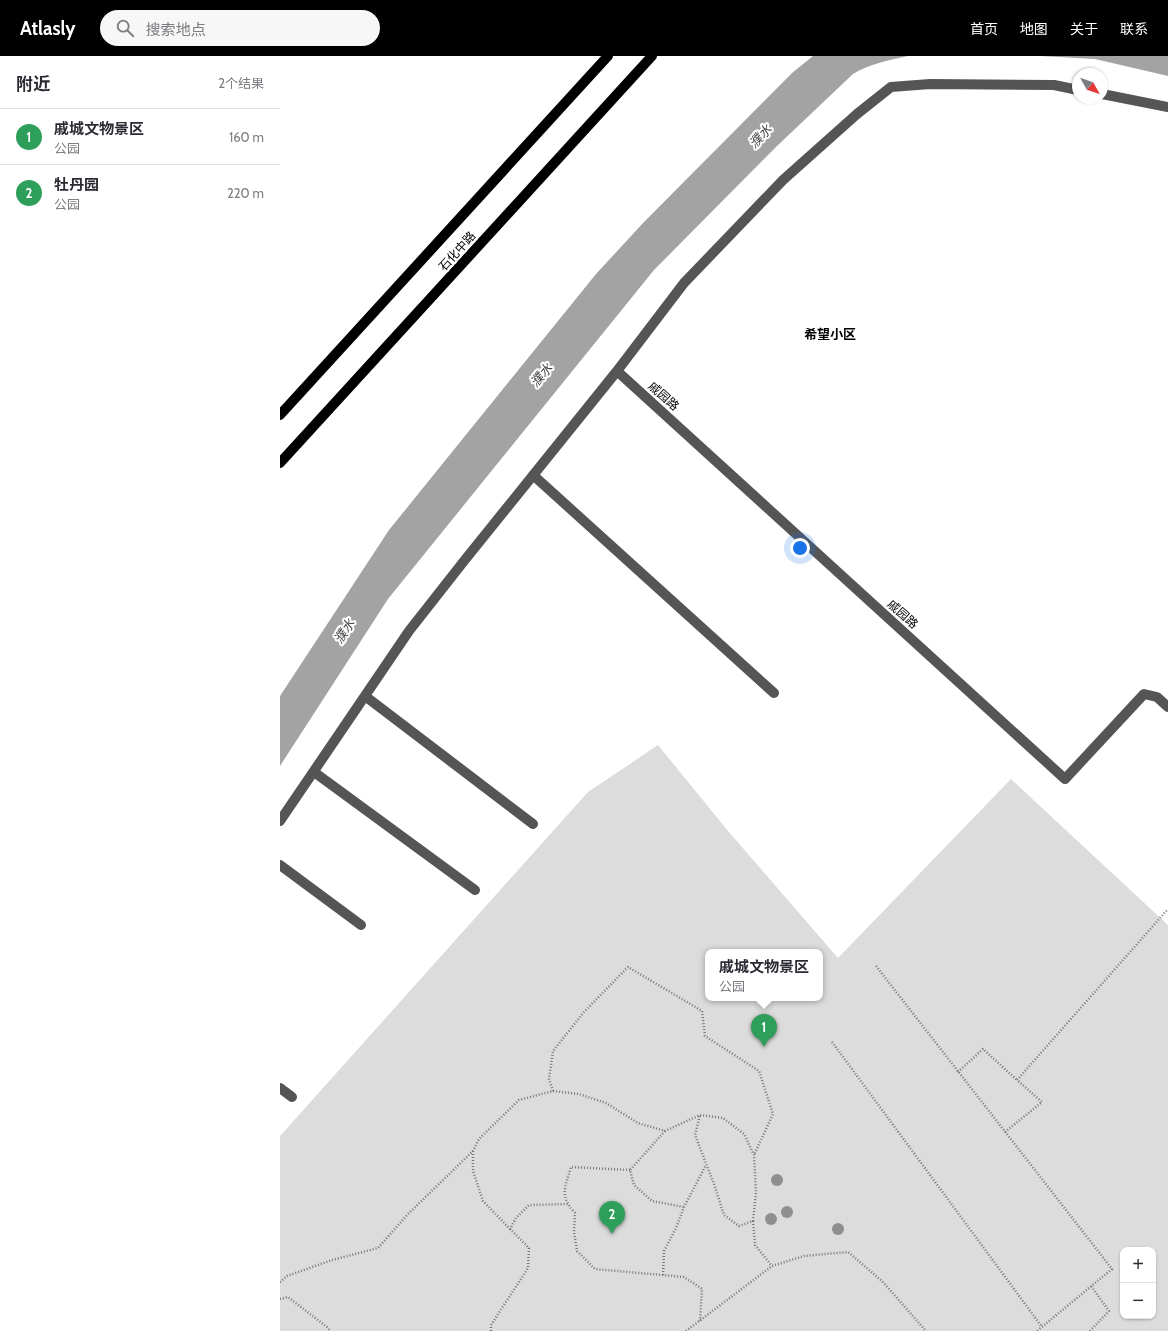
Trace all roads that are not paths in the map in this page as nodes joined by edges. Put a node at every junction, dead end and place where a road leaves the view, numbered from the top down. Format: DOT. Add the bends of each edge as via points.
graph roads {
  1 [pos="608,56"];
  2 [pos="652,56"];
  3 [pos="1072,89"];
  4 [pos="1108,95"];
  5 [pos="1168,107"];
  6 [pos="618,371"];
  7 [pos="280,415"];
  8 [pos="280,463"];
  9 [pos="533,475"];
  10 [pos="774,693"];
  11 [pos="365,696"];
  12 [pos="1168,707"];
  13 [pos="314,772"];
  14 [pos="280,820"];
  15 [pos="533,824"];
  16 [pos="280,865"];
  17 [pos="475,890"];
  18 [pos="360,925"];
  19 [pos="280,1088"];
  20 [pos="292,1097"];
  1 -- 7 [label="main road, 石化中路"];
  2 -- 8 [label="main road, 石化中路"];
  3 -- 6 [label="street" via="1054,85 891,86 772,191 684,284"];
  4 -- 5 [label="street"];
  6 -- 9 [label="street"];
  6 -- 12 [label="street, 戚园路" via="1065,779 1144,694 1157,697"];
  9 -- 10 [label="street"];
  9 -- 11 [label="street" via="409,631"];
  11 -- 13 [label="street"];
  11 -- 15 [label="street"];
  13 -- 14 [label="street"];
  13 -- 17 [label="street"];
  16 -- 18 [label="street"];
  19 -- 20 [label="street"];
}
